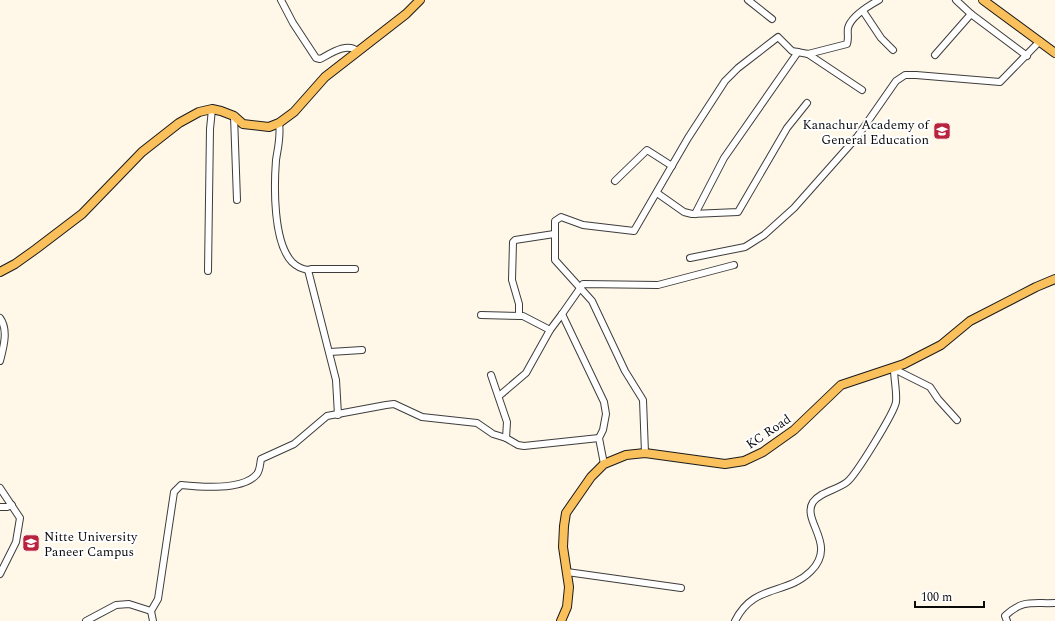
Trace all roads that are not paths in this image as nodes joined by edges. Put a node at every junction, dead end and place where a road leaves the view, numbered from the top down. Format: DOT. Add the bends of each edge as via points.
graph roads {
  1 [pos="281,0"];
  2 [pos="420,0"];
  3 [pos="748,0"];
  4 [pos="879,0"];
  5 [pos="956,0"];
  6 [pos="983,0"];
  7 [pos="993,0"];
  8 [pos="863,11"];
  9 [pos="971,14"];
  10 [pos="772,19"];
  11 [pos="1028,29"];
  12 [pos="1040,41"];
  13 [pos="1055,46"];
  14 [pos="893,50"];
  15 [pos="357,51"];
  16 [pos="798,52"];
  17 [pos="1055,52"];
  18 [pos="808,54"];
  19 [pos="935,55"];
  20 [pos="1027,56"];
  21 [pos="862,90"];
  22 [pos="807,103"];
  23 [pos="212,109"];
  24 [pos="234,116"];
  25 [pos="280,123"];
  26 [pos="672,166"];
  27 [pos="615,181"];
  28 [pos="657,193"];
  29 [pos="236,200"];
  30 [pos="695,214"];
  31 [pos="554,234"];
  32 [pos="690,258"];
  33 [pos="734,265"];
  34 [pos="355,269"];
  35 [pos="308,270"];
  36 [pos="208,271"];
  37 [pos="0,272"];
  38 [pos="1055,279"];
  39 [pos="579,287"];
  40 [pos="562,314"];
  41 [pos="481,315"];
  42 [pos="519,316"];
  43 [pos="0,318"];
  44 [pos="550,330"];
  45 [pos="362,350"];
  46 [pos="330,352"];
  47 [pos="0,361"];
  48 [pos="894,369"];
  49 [pos="491,375"];
  50 [pos="499,396"];
  51 [pos="338,414"];
  52 [pos="957,420"];
  53 [pos="506,438"];
  54 [pos="599,438"];
  55 [pos="645,453"];
  56 [pos="604,464"];
  57 [pos="0,488"];
  58 [pos="12,505"];
  59 [pos="0,506"];
  60 [pos="566,572"];
  61 [pos="0,574"];
  62 [pos="681,588"];
  63 [pos="1055,603"];
  64 [pos="151,611"];
  65 [pos="86,621"];
  66 [pos="153,621"];
  67 [pos="561,621"];
  68 [pos="735,621"];
  69 [pos="1007,621"];
  1 -- 15 [label="street" via="316,58 320,59 347,47"];
  2 -- 15 [label="main road" via="406,14"];
  3 -- 10 [label="street"];
  4 -- 8 [label="street"];
  5 -- 9 [label="street"];
  6 -- 11 [label="main road"];
  7 -- 11 [label="main road"];
  8 -- 14 [label="street"];
  8 -- 18 [label="street" via="848,28 847,44"];
  9 -- 19 [label="street"];
  9 -- 20 [label="street"];
  11 -- 12 [label="main road"];
  11 -- 13 [label="main road"];
  12 -- 17 [label="main road"];
  12 -- 20 [label="street"];
  15 -- 25 [label="main road" via="325,77 294,112"];
  16 -- 18 [label="street"];
  16 -- 26 [label="street" via="792,51 778,37 738,68 725,81"];
  16 -- 30 [label="street" via="724,158"];
  18 -- 21 [label="street"];
  20 -- 32 [label="street" via="1000,82 916,75 902,77 891,87 857,137 809,192 764,235 745,247"];
  22 -- 30 [label="street" via="787,128 738,212"];
  23 -- 24 [label="main road"];
  23 -- 36 [label="street"];
  23 -- 37 [label="main road" via="199,112 173,128 142,152 82,214 15,264"];
  24 -- 25 [label="main road" via="243,124 269,127"];
  24 -- 29 [label="street"];
  25 -- 35 [label="street" via="276,161 278,233 291,262"];
  26 -- 27 [label="street" via="647,150"];
  26 -- 28 [label="street"];
  28 -- 30 [label="street" via="684,212"];
  28 -- 31 [label="street" via="634,231 583,225 561,217 555,220"];
  31 -- 39 [label="street" via="555,260"];
  31 -- 42 [label="street" via="513,242 512,280 519,304"];
  33 -- 39 [label="street" via="658,285 583,284"];
  34 -- 35 [label="street"];
  35 -- 46 [label="street"];
  38 -- 48 [label="main road, KC Road" via="970,321 941,345"];
  39 -- 40 [label="street"];
  39 -- 55 [label="street" via="592,301 625,371 643,400"];
  40 -- 44 [label="street"];
  40 -- 54 [label="street" via="604,402 604,430"];
  41 -- 42 [label="street"];
  42 -- 44 [label="street" via="533,319"];
  43 -- 47 [label="street" via="4,325 4,341"];
  44 -- 50 [label="street" via="526,373"];
  45 -- 46 [label="street"];
  46 -- 51 [label="street" via="336,380"];
  48 -- 52 [label="street" via="930,387"];
  48 -- 55 [label="main road, KC Road" via="841,385 794,430 764,452 744,461 725,464"];
  48 -- 68 [label="street" via="896,403 888,421 852,477 813,503 811,512 822,546 819,562 793,584 754,598 746,604"];
  49 -- 50 [label="street"];
  50 -- 53 [label="street" via="507,422"];
  51 -- 53 [label="street" via="394,404 422,417 477,423 493,434"];
  51 -- 64 [label="street" via="327,416 294,444 261,459 256,475 245,482 214,488 181,485 177,487 174,492 158,599"];
  53 -- 54 [label="street" via="524,446"];
  54 -- 56 [label="street"];
  55 -- 56 [label="main road, KC Road" via="626,455"];
  56 -- 60 [label="main road, KC Road" via="590,477 566,513 563,547"];
  57 -- 58 [label="street"];
  58 -- 59 [label="street"];
  58 -- 61 [label="street" via="20,518 16,542"];
  60 -- 62 [label="street"];
  60 -- 67 [label="main road, KC Road" via="567,607"];
  63 -- 69 [label="street" via="1016,606 1005,616"];
  64 -- 65 [label="street" via="129,604 116,605"];
  64 -- 66 [label="street"];
}
